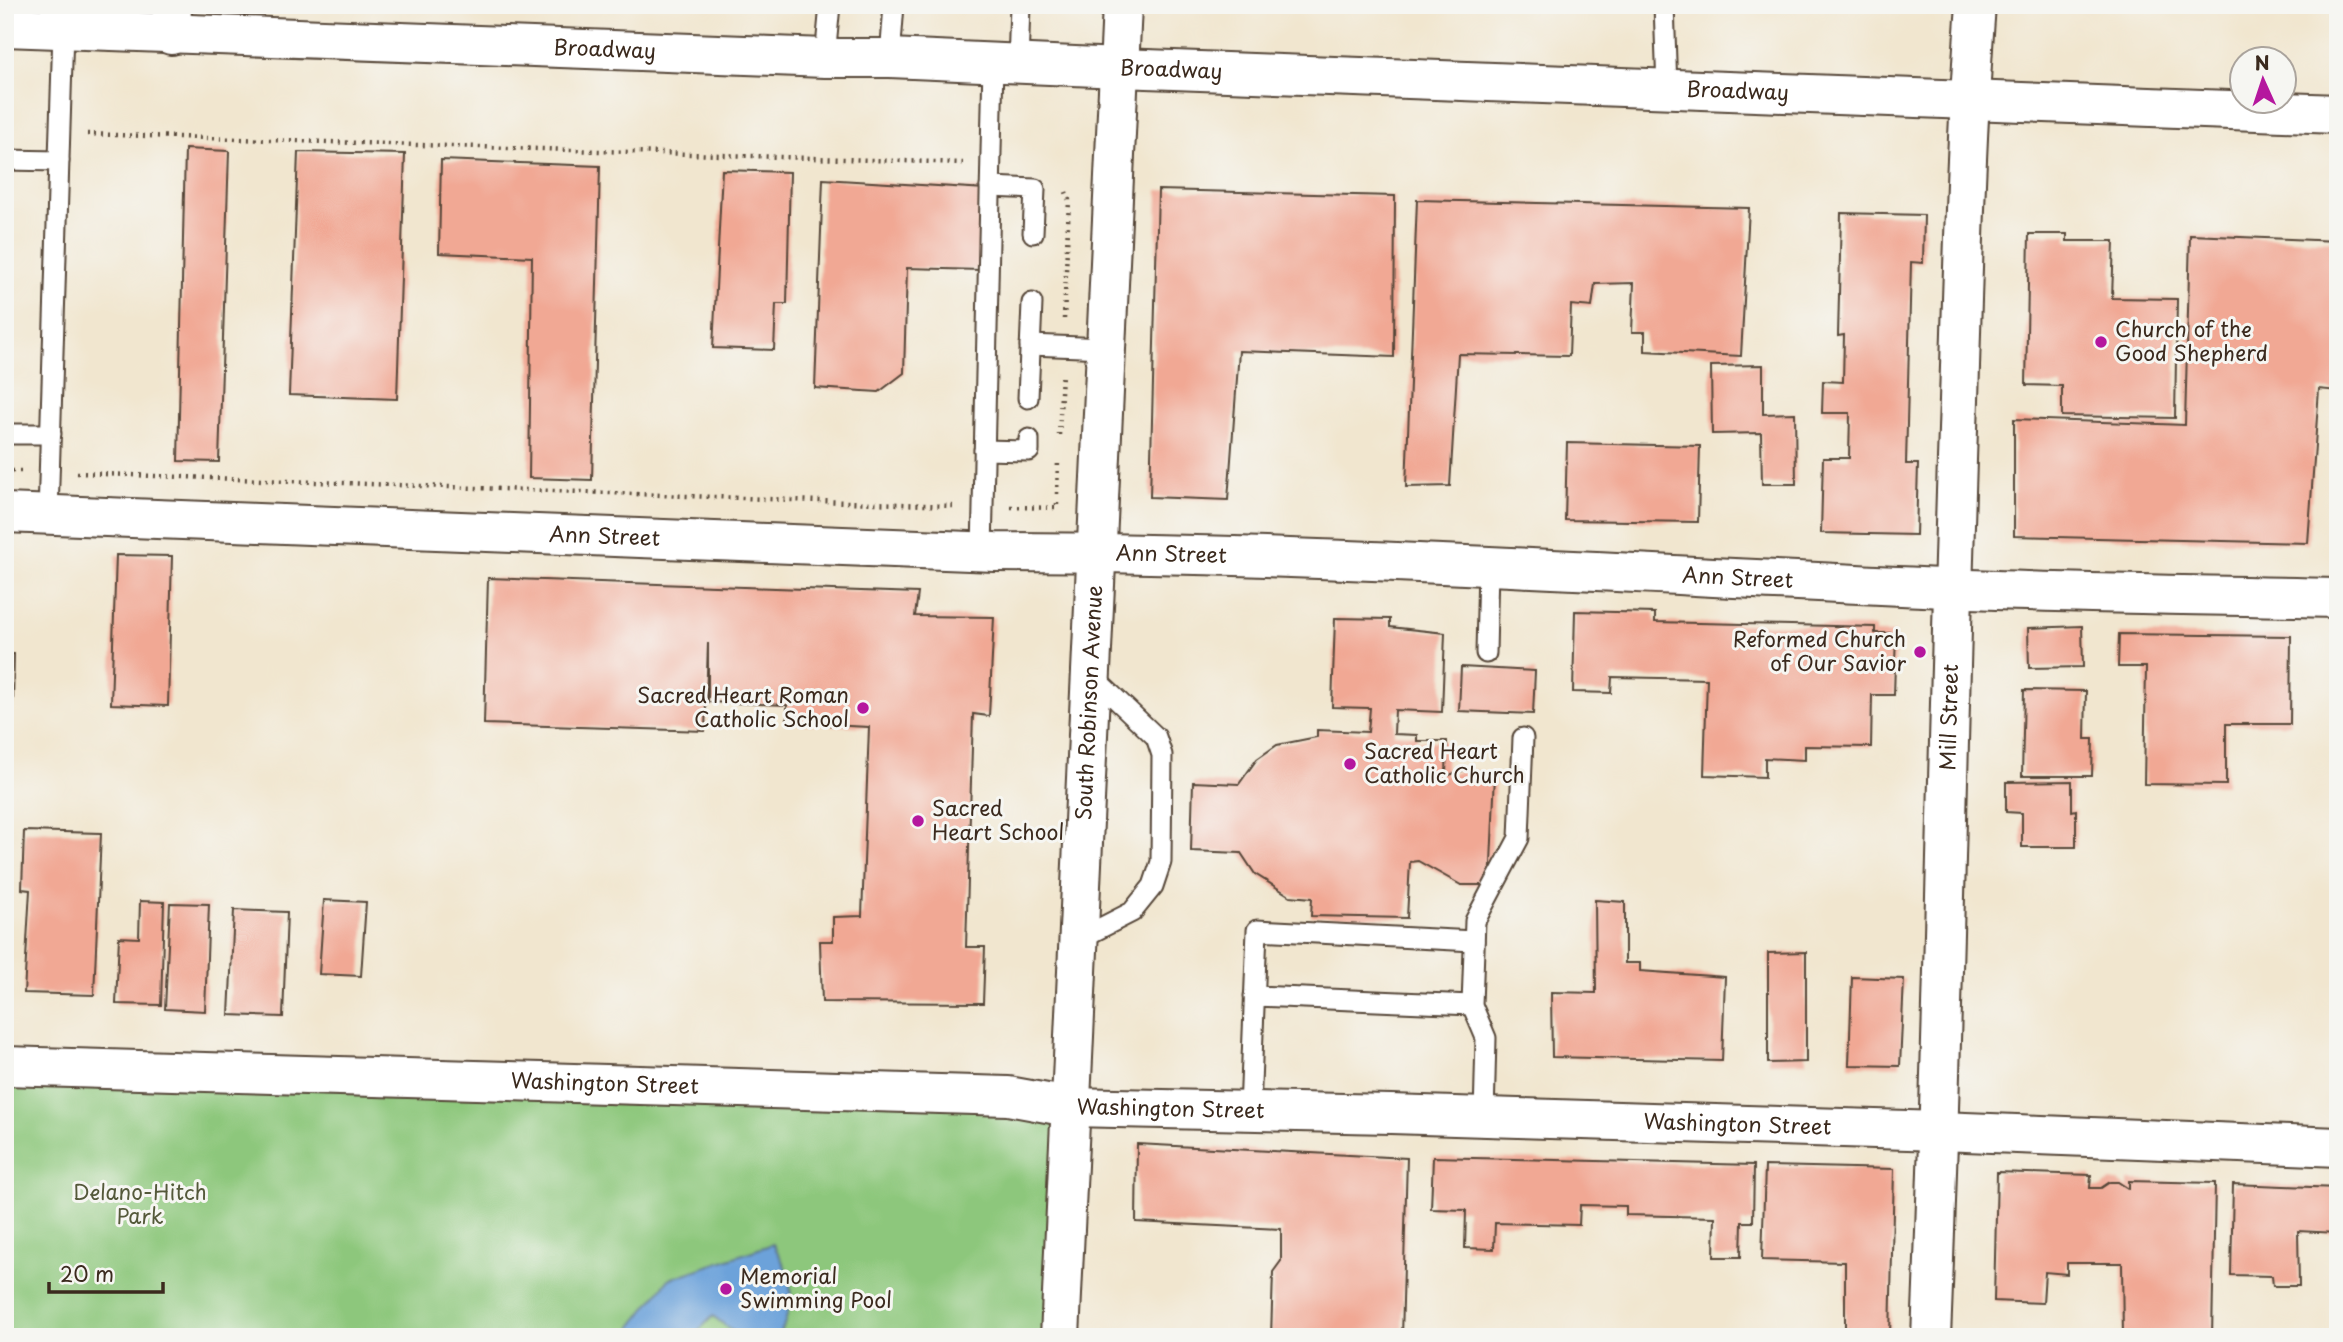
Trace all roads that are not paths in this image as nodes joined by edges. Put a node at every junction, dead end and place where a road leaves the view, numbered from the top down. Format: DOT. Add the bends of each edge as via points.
graph roads {
  1 [pos="830,5"];
  2 [pos="894,5"];
  3 [pos="1020,5"];
  4 [pos="1122,5"];
  5 [pos="1664,5"];
  6 [pos="1976,5"];
  7 [pos="172,20"];
  8 [pos="5,27"];
  9 [pos="63,30"];
  10 [pos="825,58"];
  11 [pos="890,58"];
  12 [pos="1005,64"];
  13 [pos="1120,68"];
  14 [pos="1667,89"];
  15 [pos="1969,100"];
  16 [pos="2338,114"];
  17 [pos="5,160"];
  18 [pos="59,160"];
  19 [pos="990,187"];
  20 [pos="1033,233"];
  21 [pos="1032,303"];
  22 [pos="1030,345"];
  23 [pos="1106,348"];
  24 [pos="1028,398"];
  25 [pos="5,434"];
  26 [pos="51,434"];
  27 [pos="1029,439"];
  28 [pos="984,450"];
  29 [pos="5,513"];
  30 [pos="48,514"];
  31 [pos="982,551"];
  32 [pos="1095,552"];
  33 [pos="1488,567"];
  34 [pos="1952,589"];
  35 [pos="2338,598"];
  36 [pos="1486,653"];
  37 [pos="1090,673"];
  38 [pos="1523,738"];
  39 [pos="1077,940"];
  40 [pos="1474,941"];
  41 [pos="1254,996"];
  42 [pos="1472,1005"];
  43 [pos="5,1066"];
  44 [pos="1069,1107"];
  45 [pos="1250,1111"];
  46 [pos="1484,1117"];
  47 [pos="1940,1131"];
  48 [pos="2338,1147"];
  49 [pos="1060,1337"];
  50 [pos="1931,1337"];
  1 -- 10 [label="lane"];
  2 -- 11 [label="lane"];
  3 -- 12 [label="lane"];
  4 -- 13 [label="main road, South Robinson Avenue"];
  5 -- 14 [label="lane"];
  6 -- 15 [label="main road, Mill Street"];
  7 -- 9 [label="main road, Broadway"];
  7 -- 10 [label="main road, Broadway"];
  8 -- 9 [label="main road, Broadway"];
  9 -- 18 [label="lane"];
  10 -- 11 [label="main road, Broadway"];
  11 -- 12 [label="main road, Broadway"];
  12 -- 13 [label="main road, Broadway"];
  12 -- 19 [label="lane"];
  13 -- 14 [label="main road, Broadway"];
  13 -- 23 [label="main road, South Robinson Avenue"];
  14 -- 15 [label="main road, Broadway"];
  15 -- 16 [label="main road, Broadway"];
  15 -- 34 [label="main road, Mill Street"];
  17 -- 18 [label="lane"];
  18 -- 26 [label="lane"];
  19 -- 20 [label="lane" via="1035,189"];
  19 -- 28 [label="lane"];
  21 -- 22 [label="lane"];
  22 -- 23 [label="lane"];
  22 -- 24 [label="lane"];
  23 -- 32 [label="main road, South Robinson Avenue"];
  25 -- 26 [label="lane"];
  26 -- 30 [label="lane"];
  27 -- 28 [label="lane" via="1029,451"];
  28 -- 31 [label="lane"];
  29 -- 30 [label="main road, Ann Street"];
  30 -- 31 [label="main road, Ann Street"];
  31 -- 32 [label="main road, Ann Street"];
  32 -- 33 [label="main road, Ann Street"];
  32 -- 37 [label="main road, South Robinson Avenue"];
  33 -- 34 [label="main road, Ann Street"];
  33 -- 36 [label="lane"];
  34 -- 35 [label="main road, Ann Street"];
  34 -- 47 [label="main road, Mill Street"];
  37 -- 39 [label="main road, South Robinson Avenue"];
  37 -- 39 [label="lane" via="1156,737 1162,755 1161,862 1153,886 1132,912"];
  38 -- 40 [label="lane" via="1519,838 1475,921"];
  39 -- 44 [label="main road, South Robinson Avenue"];
  40 -- 41 [label="lane" via="1257,930"];
  40 -- 42 [label="lane"];
  41 -- 42 [label="lane"];
  41 -- 45 [label="lane"];
  42 -- 46 [label="lane" via="1486,1038"];
  43 -- 44 [label="main road, Washington Street" via="1008,1096"];
  44 -- 45 [label="main road, Washington Street"];
  44 -- 49 [label="main road, South Robinson Avenue"];
  45 -- 46 [label="main road, Washington Street"];
  46 -- 47 [label="main road, Washington Street"];
  47 -- 48 [label="main road, Washington Street"];
  47 -- 50 [label="main road, Mill Street"];
}
